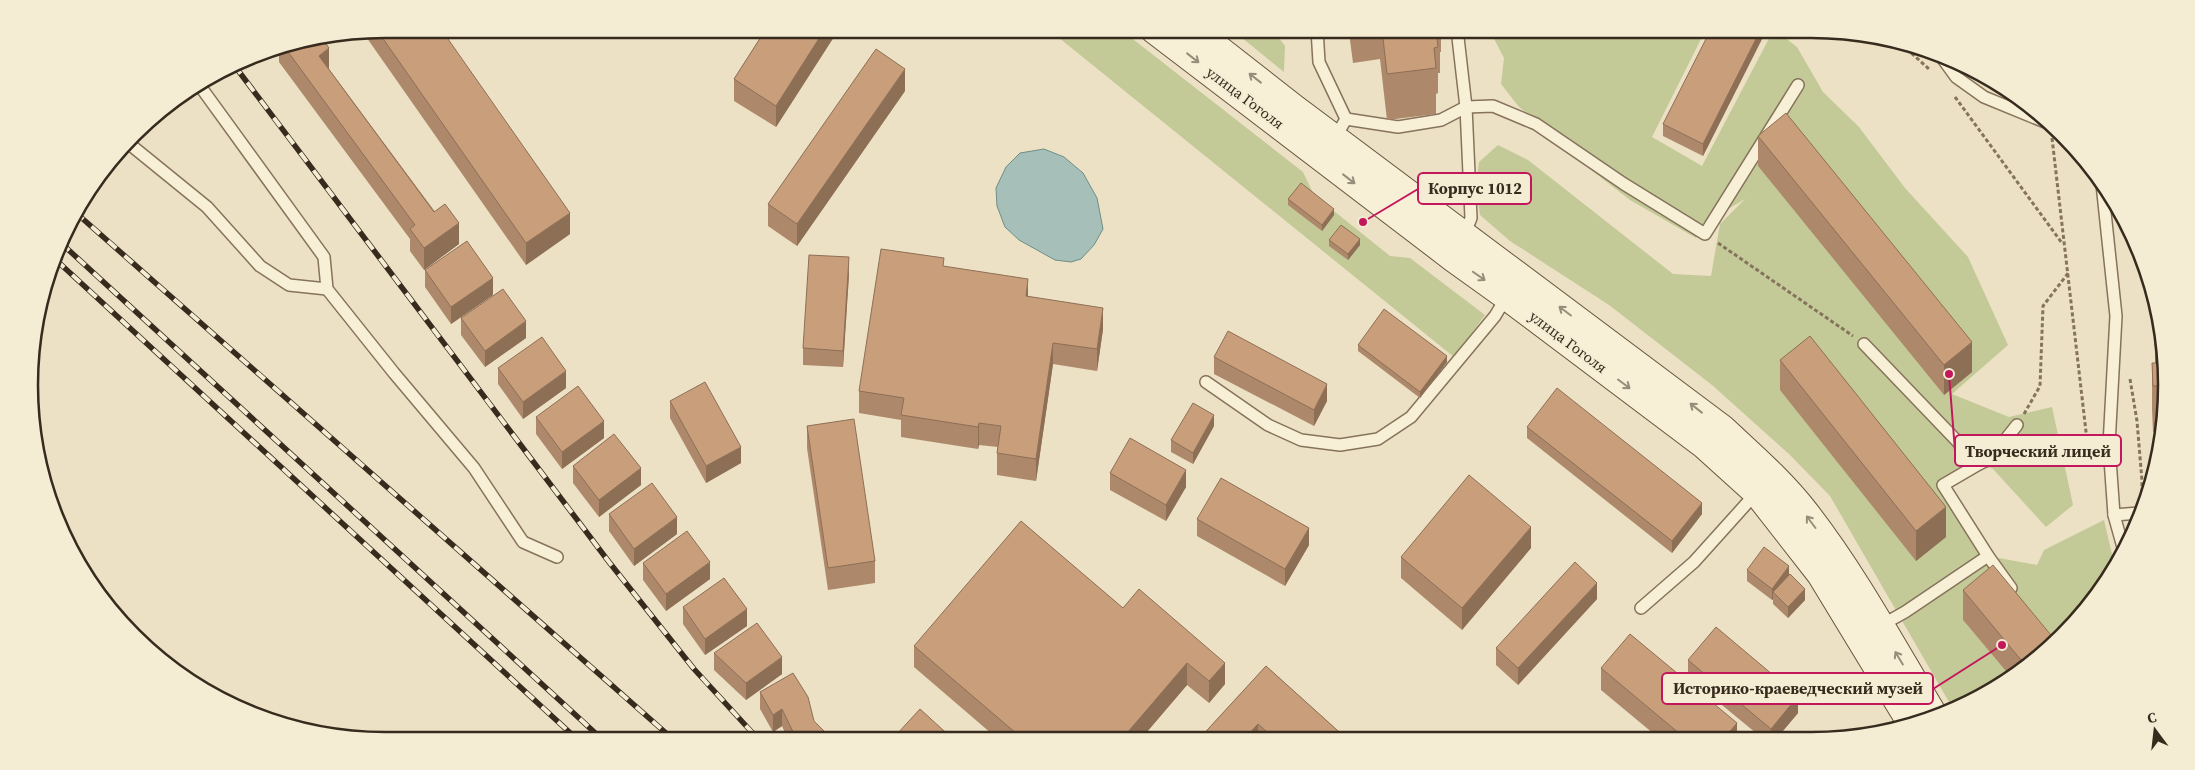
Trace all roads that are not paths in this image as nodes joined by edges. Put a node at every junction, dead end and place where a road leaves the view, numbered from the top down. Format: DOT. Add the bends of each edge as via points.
graph roads {
  1 [pos="1169,38"];
  2 [pos="1204,38"];
  3 [pos="1318,38"];
  4 [pos="1458,38"];
  5 [pos="1948,66"];
  6 [pos="1956,70"];
  7 [pos="1956,77"];
  8 [pos="1798,85"];
  9 [pos="202,89"];
  10 [pos="1466,107"];
  11 [pos="2039,124"];
  12 [pos="1334,138"];
  13 [pos="132,146"];
  14 [pos="2104,199"];
  15 [pos="1459,247"];
  16 [pos="327,289"];
  17 [pos="1507,296"];
  18 [pos="1864,344"];
  19 [pos="1206,382"];
  20 [pos="2017,425"];
  21 [pos="1979,464"];
  22 [pos="1757,492"];
  23 [pos="2133,514"];
  24 [pos="2114,515"];
  25 [pos="2121,541"];
  26 [pos="1988,556"];
  27 [pos="557,557"];
  28 [pos="2017,596"];
  29 [pos="1641,608"];
  30 [pos="1870,632"];
  31 [pos="1930,711"];
  32 [pos="1909,718"];
  1 -- 12 [label="street, улица Гоголя, one-way"];
  12 -- 2 [label="street, one-way"];
  3 -- 12 [label="lane"];
  4 -- 10 [label="lane"];
  5 -- 7 [label="lane"];
  6 -- 7 [label="lane"];
  7 -- 11 [label="lane" via="1984,97"];
  8 -- 10 [label="lane" via="1705,234 1536,124 1493,106"];
  9 -- 16 [label="lane" via="324,257"];
  10 -- 12 [label="lane" via="1441,120"];
  10 -- 15 [label="lane" via="1471,218"];
  12 -- 15 [label="street, улица Гоголя"];
  13 -- 16 [label="lane" via="207,206 260,266 289,285"];
  14 -- 24 [label="lane" via="2116,316 2109,445"];
  15 -- 17 [label="street, улица Гоголя, one-way"];
  30 -- 15 [label="street, one-way" via="1843,564 1804,512 1737,443 1691,404"];
  16 -- 27 [label="lane" via="474,468 523,542"];
  17 -- 19 [label="lane" via="1495,316 1411,417 1378,439 1340,445 1301,440 1268,424"];
  17 -- 22 [label="street, улица Гоголя, one-way" via="1706,445"];
  18 -- 21 [label="lane"];
  20 -- 21 [label="lane" via="1990,459"];
  21 -- 26 [label="lane" via="1943,485"];
  22 -- 29 [label="lane" via="1694,562"];
  22 -- 30 [label="street, улица Гоголя"];
  23 -- 24 [label="lane"];
  24 -- 25 [label="lane"];
  26 -- 28 [label="lane"];
  26 -- 30 [label="lane"];
  31 -- 30 [label="street, one-way"];
  30 -- 32 [label="street, улица Гоголя"];
}
